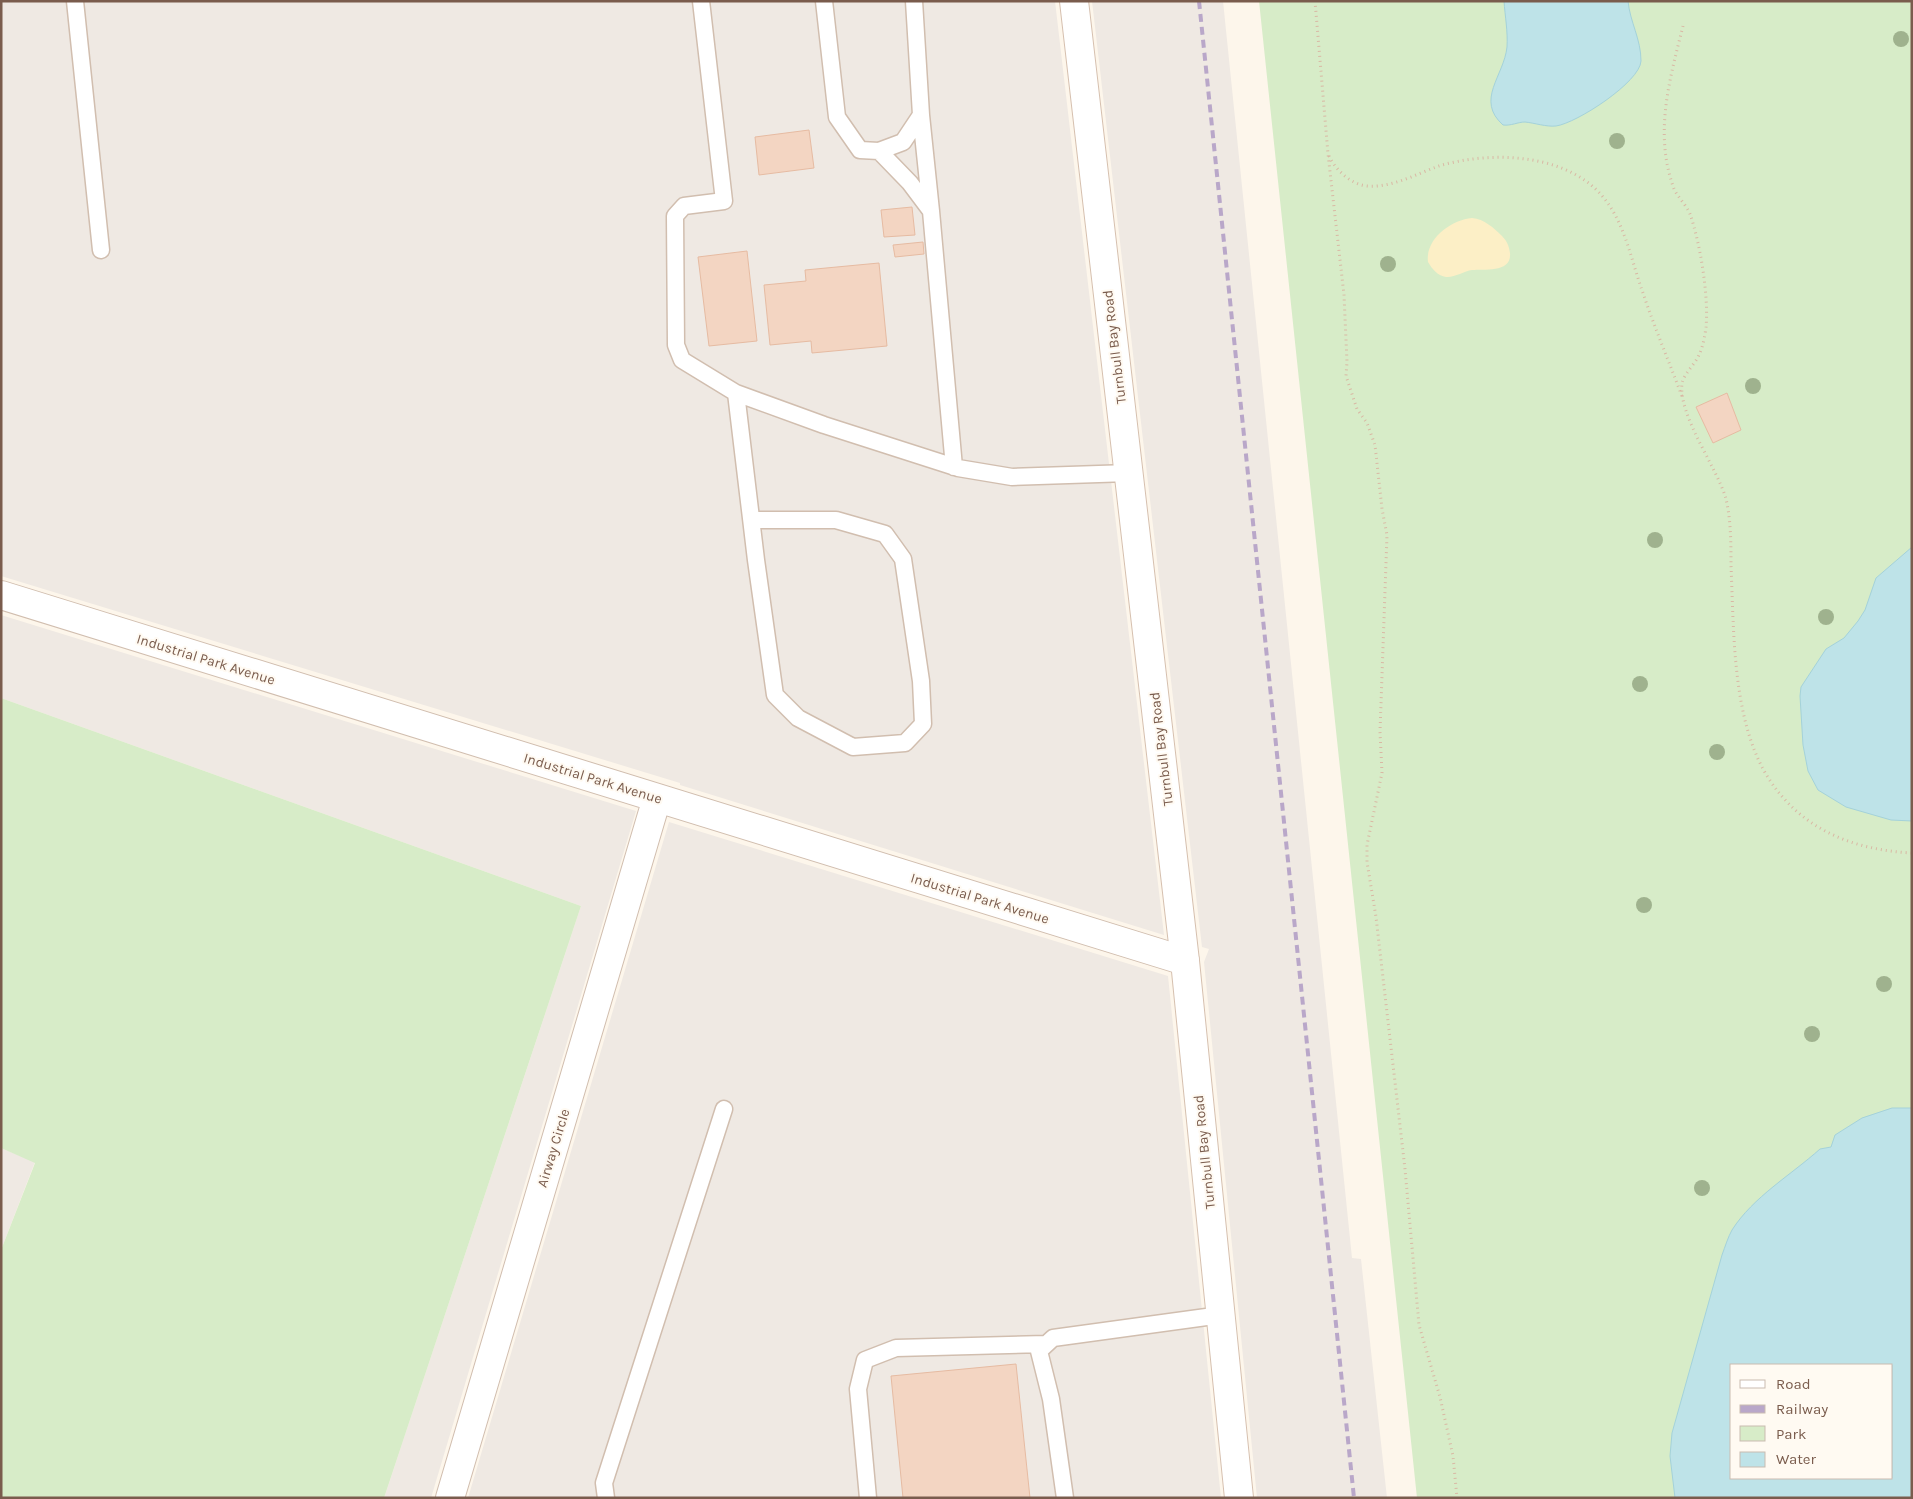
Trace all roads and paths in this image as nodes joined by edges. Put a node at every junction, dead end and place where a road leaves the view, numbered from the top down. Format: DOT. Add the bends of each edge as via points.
graph roads {
  1 [pos="75,1"];
  2 [pos="701,1"];
  3 [pos="824,1"];
  4 [pos="914,1"];
  5 [pos="1074,1"];
  6 [pos="1315,1"];
  7 [pos="1683,26"];
  8 [pos="921,114"];
  9 [pos="879,151"];
  10 [pos="1328,154"];
  11 [pos="931,211"];
  12 [pos="101,250"];
  13 [pos="736,393"];
  14 [pos="1685,404"];
  15 [pos="954,467"];
  16 [pos="1129,474"];
  17 [pos="752,520"];
  18 [pos="1,595"];
  19 [pos="658,798"];
  20 [pos="1912,853"];
  21 [pos="1185,961"];
  22 [pos="724,1109"];
  23 [pos="1220,1315"];
  24 [pos="1046,1344"];
  25 [pos="450,1498"];
  26 [pos="606,1498"];
  27 [pos="868,1498"];
  28 [pos="1065,1498"];
  29 [pos="1239,1498"];
  30 [pos="1457,1498"];
  1 -- 12 [label="lane"];
  2 -- 13 [label="lane" via="724,201 684,206 675,216 676,345 682,360"];
  3 -- 9 [label="lane" via="837,117 860,150"];
  4 -- 8 [label="lane"];
  5 -- 16 [label="street, Turnbull Bay Road"];
  6 -- 10 [label="path"];
  7 -- 14 [label="path" via="1665,102 1664,131 1673,187 1688,210 1697,236 1705,290 1706,327 1700,354 1682,382"];
  8 -- 9 [label="lane" via="903,142"];
  8 -- 11 [label="lane"];
  9 -- 11 [label="lane"];
  10 -- 14 [label="path" via="1334,166 1345,176 1365,186 1381,185 1438,167 1481,159 1527,160 1560,166 1585,180 1607,201 1621,228"];
  10 -- 30 [label="path" via="1344,295 1346,376 1354,402 1375,444 1387,534 1380,732 1382,773 1367,845 1367,862 1403,1150 1419,1325 1453,1456"];
  11 -- 15 [label="lane"];
  13 -- 15 [label="lane" via="824,426"];
  13 -- 17 [label="lane"];
  14 -- 20 [label="path" via="1726,498 1743,719 1768,778 1799,816 1824,830 1871,848"];
  15 -- 16 [label="lane" via="1012,477"];
  16 -- 21 [label="street, Turnbull Bay Road"];
  17 -- 17 [label="lane" via="775,695 798,718 853,747 904,743 923,724 921,680 903,559 885,534 836,520"];
  18 -- 19 [label="street, Industrial Park Avenue"];
  19 -- 21 [label="street, Industrial Park Avenue"];
  19 -- 25 [label="street, Airway Circle"];
  21 -- 23 [label="street, Turnbull Bay Road"];
  22 -- 26 [label="lane" via="604,1483"];
  23 -- 24 [label="lane" via="1053,1338"];
  23 -- 29 [label="street, Turnbull Bay Road"];
  24 -- 27 [label="lane" via="896,1348 865,1360 858,1389"];
  24 -- 28 [label="lane" via="1039,1351 1051,1399"];
}
